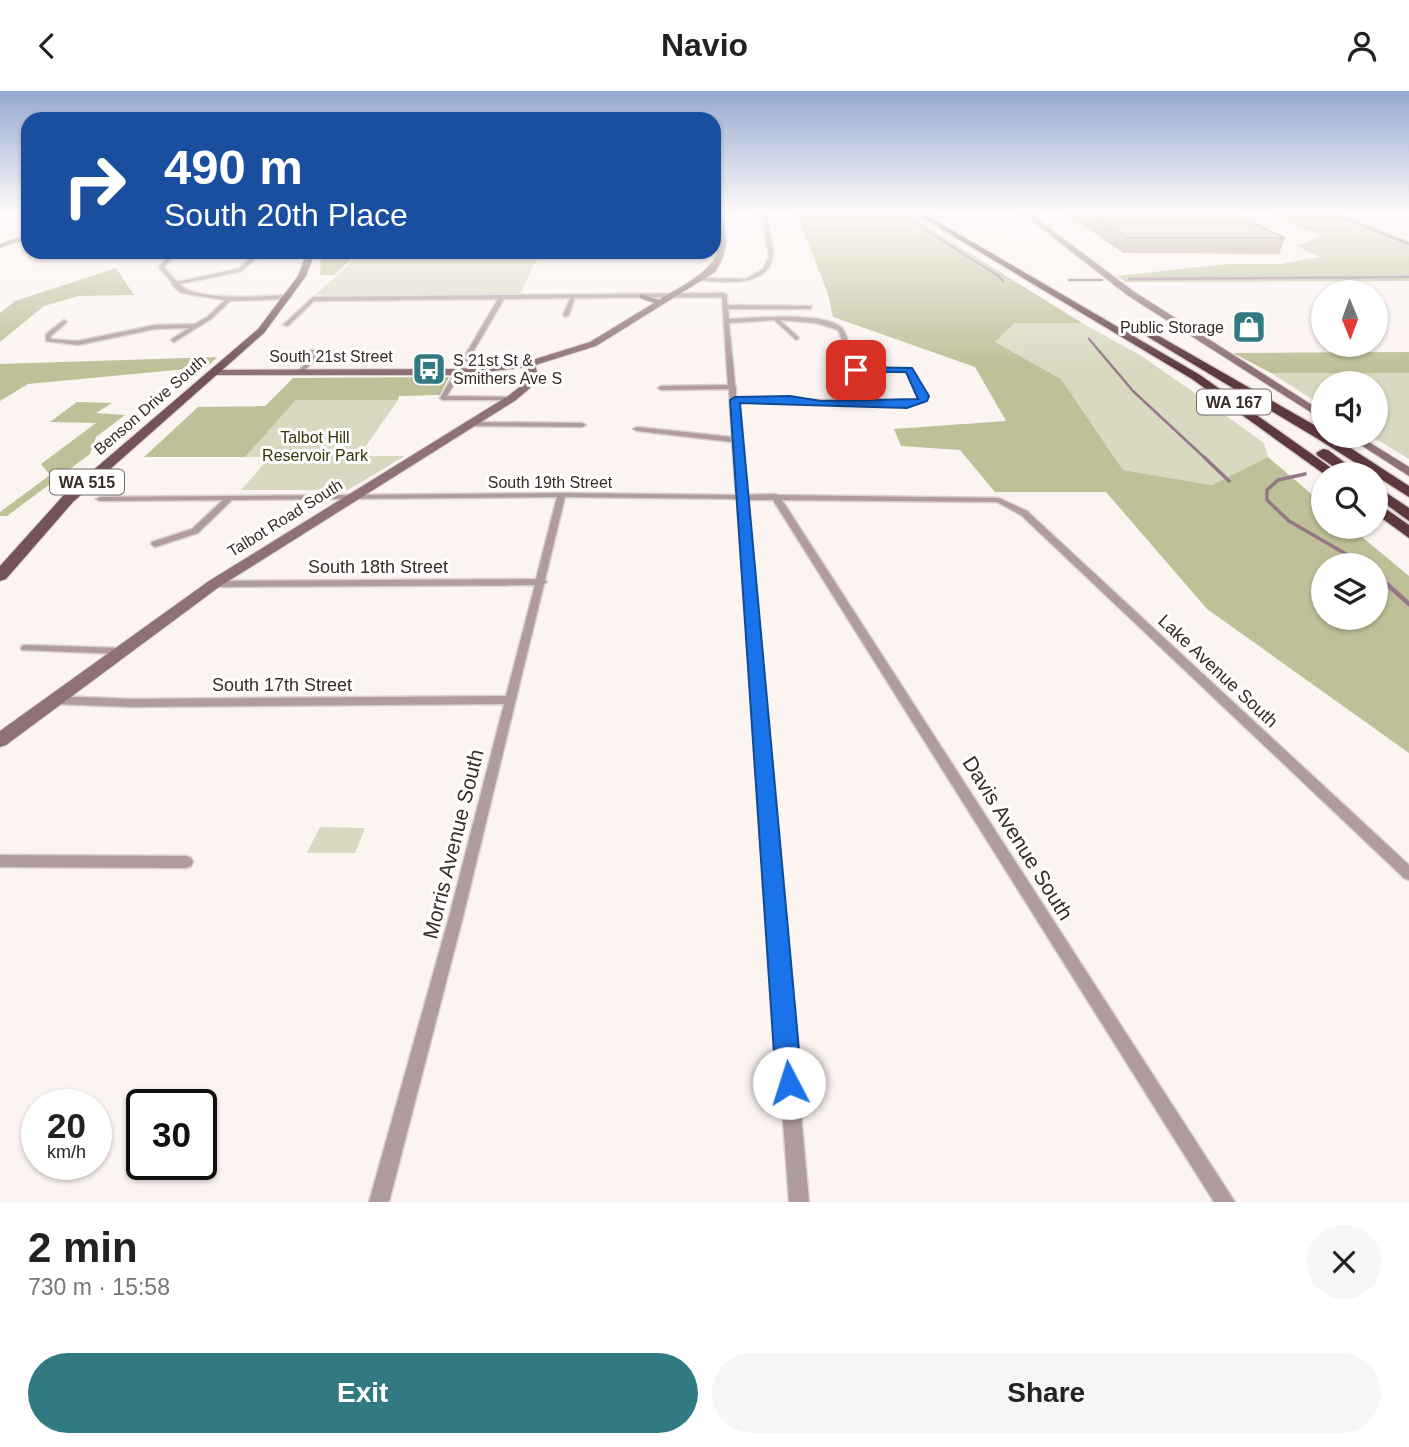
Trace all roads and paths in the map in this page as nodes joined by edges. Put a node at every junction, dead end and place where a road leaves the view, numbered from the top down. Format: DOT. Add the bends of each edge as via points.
graph roads {
  1 [pos="164,264"];
  2 [pos="247,264"];
  3 [pos="307,264"];
  4 [pos="716,264"];
  5 [pos="767,264"];
  6 [pos="1010,264"];
  7 [pos="1024,264"];
  8 [pos="1092,264"];
  9 [pos="701,279"];
  10 [pos="174,284"];
  11 [pos="573,296"];
  12 [pos="643,296"];
  13 [pos="672,296"];
  14 [pos="288,297"];
  15 [pos="502,297"];
  16 [pos="229,299"];
  17 [pos="725,301"];
  18 [pos="661,303"];
  19 [pos="810,307"];
  20 [pos="1101,307"];
  21 [pos="566,314"];
  22 [pos="776,320"];
  23 [pos="726,321"];
  24 [pos="64,322"];
  25 [pos="286,325"];
  26 [pos="197,326"];
  27 [pos="1138,334"];
  28 [pos="796,338"];
  29 [pos="174,340"];
  30 [pos="313,351"];
  31 [pos="530,364"];
  32 [pos="215,372"];
  33 [pos="300,372"];
  34 [pos="459,372"];
  35 [pos="661,388"];
  36 [pos="1246,389"];
  37 [pos="734,394"];
  38 [pos="512,398"];
  39 [pos="1311,410"];
  40 [pos="469,424"];
  41 [pos="582,425"];
  42 [pos="637,429"];
  43 [pos="1311,429"];
  44 [pos="737,440"];
  45 [pos="1341,448"];
  46 [pos="1371,448"];
  47 [pos="1317,462"];
  48 [pos="1335,462"];
  49 [pos="1348,462"];
  50 [pos="1409,472"];
  51 [pos="1388,490"];
  52 [pos="1409,492"];
  53 [pos="562,495"];
  54 [pos="740,496"];
  55 [pos="775,496"];
  56 [pos="349,498"];
  57 [pos="100,499"];
  58 [pos="229,499"];
  59 [pos="999,499"];
  60 [pos="1388,499"];
  61 [pos="1409,505"];
  62 [pos="1388,516"];
  63 [pos="1409,516"];
  64 [pos="1409,533"];
  65 [pos="155,544"];
  66 [pos="0,576"];
  67 [pos="542,582"];
  68 [pos="214,584"];
  69 [pos="26,648"];
  70 [pos="121,651"];
  71 [pos="54,700"];
  72 [pos="511,700"];
  73 [pos="0,740"];
  74 [pos="0,861"];
  75 [pos="186,862"];
  76 [pos="1409,874"];
  77 [pos="379,1202"];
  78 [pos="799,1202"];
  79 [pos="1224,1202"];
  1 -- 10 [label="street" via="161,267"];
  2 -- 10 [label="street" via="240,270"];
  3 -- 14 [label="main road, Benson Drive South / WA 515"];
  4 -- 9 [label="street"];
  5 -- 9 [label="street" via="765,270 747,280"];
  6 -- 27 [label="highway, WA 167"];
  7 -- 20 [label="highway"];
  8 -- 39 [label="street"];
  9 -- 13 [label="street"];
  10 -- 16 [label="street" via="183,292"];
  11 -- 12 [label="street"];
  11 -- 15 [label="street"];
  11 -- 21 [label="street"];
  12 -- 13 [label="street"];
  12 -- 18 [label="street"];
  13 -- 17 [label="street"];
  13 -- 18 [label="street"];
  14 -- 16 [label="street"];
  14 -- 32 [label="main road, Benson Drive South / WA 515" via="261,331"];
  15 -- 25 [label="street" via="313,299"];
  15 -- 34 [label="street"];
  16 -- 26 [label="street"];
  17 -- 19 [label="street"];
  17 -- 23 [label="street"];
  18 -- 31 [label="street" via="593,344"];
  22 -- 23 [label="street"];
  22 -- 28 [label="street"];
  22 -- 37 [label="street" via="824,322 840,329 856,370 909,370 923,396 917,403 821,404"];
  23 -- 37 [label="street"];
  24 -- 26 [label="street" via="48,340 78,343 155,327"];
  26 -- 29 [label="street"];
  27 -- 36 [label="highway, WA 167"];
  27 -- 47 [label="highway, WA 167"];
  27 -- 48 [label="highway"];
  30 -- 33 [label="street" via="314,357"];
  31 -- 34 [label="street, South 21st Street"];
  31 -- 38 [label="street, Talbot Road South" via="531,382"];
  32 -- 33 [label="street, South 21st Street"];
  32 -- 66 [label="main road, Benson Drive South / WA 515" via="68,499"];
  33 -- 34 [label="street, South 21st Street"];
  34 -- 38 [label="street" via="443,398"];
  35 -- 37 [label="street"];
  36 -- 43 [label="highway, WA 167"];
  36 -- 49 [label="highway" via="1265,407"];
  37 -- 44 [label="street"];
  38 -- 40 [label="street, Talbot Road South"];
  40 -- 41 [label="street"];
  40 -- 56 [label="street, Talbot Road South"];
  42 -- 44 [label="street"];
  44 -- 54 [label="street"];
  45 -- 52 [label="highway, WA 167"];
  46 -- 50 [label="street"];
  51 -- 61 [label="highway"];
  53 -- 54 [label="street, South 19th Street"];
  53 -- 56 [label="street, South 19th Street"];
  53 -- 67 [label="street, Morris Avenue South"];
  54 -- 55 [label="street, South 19th Street"];
  54 -- 78 [label="street"];
  55 -- 59 [label="street, South 19th Street"];
  55 -- 79 [label="street, Davis Avenue South"];
  56 -- 58 [label="street, South 19th Street"];
  56 -- 68 [label="street, Talbot Road South"];
  57 -- 58 [label="street, South 19th Street"];
  58 -- 65 [label="street" via="195,531"];
  59 -- 76 [label="street, Lake Avenue South" via="1024,513"];
  60 -- 63 [label="highway"];
  62 -- 64 [label="highway"];
  67 -- 68 [label="street, South 18th Street"];
  67 -- 72 [label="street, Morris Avenue South"];
  68 -- 70 [label="street, Talbot Road South"];
  69 -- 70 [label="street"];
  70 -- 71 [label="street, Talbot Road South"];
  71 -- 72 [label="street, South 17th Street"];
  71 -- 73 [label="street, Talbot Road South"];
  72 -- 77 [label="street, Morris Avenue South"];
  74 -- 75 [label="street"];
}
